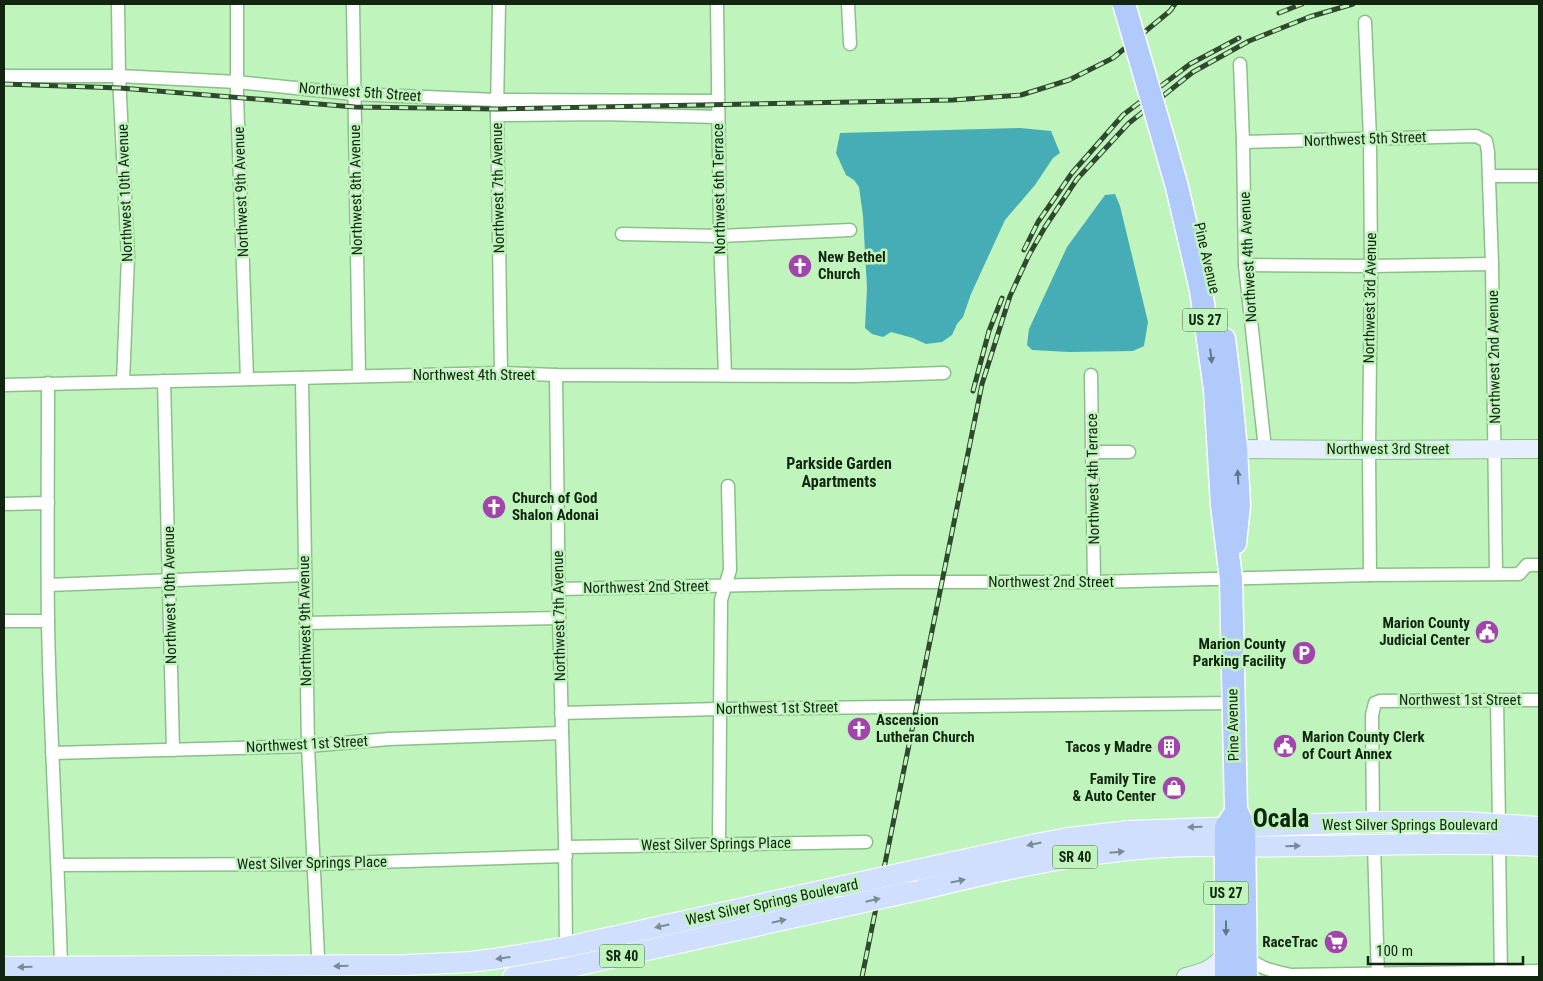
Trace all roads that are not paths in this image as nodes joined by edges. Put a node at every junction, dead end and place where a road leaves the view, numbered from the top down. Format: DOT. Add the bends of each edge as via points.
graph roads {
  1 [pos="118,4"];
  2 [pos="237,4"];
  3 [pos="353,4"];
  4 [pos="499,4"];
  5 [pos="717,4"];
  6 [pos="848,4"];
  7 [pos="1124,4"];
  8 [pos="1138,4"];
  9 [pos="1365,22"];
  10 [pos="850,44"];
  11 [pos="1240,64"];
  12 [pos="4,76"];
  13 [pos="119,76"];
  14 [pos="237,82"];
  15 [pos="354,94"];
  16 [pos="497,100"];
  17 [pos="717,101"];
  18 [pos="497,115"];
  19 [pos="717,117"];
  20 [pos="1169,134"];
  21 [pos="1370,138"];
  22 [pos="1486,141"];
  23 [pos="1243,142"];
  24 [pos="1489,176"];
  25 [pos="1539,176"];
  26 [pos="850,230"];
  27 [pos="622,234"];
  28 [pos="720,236"];
  29 [pos="1492,264"];
  30 [pos="1245,265"];
  31 [pos="1371,266"];
  32 [pos="501,373"];
  33 [pos="944,373"];
  34 [pos="725,375"];
  35 [pos="1091,375"];
  36 [pos="358,376"];
  37 [pos="556,376"];
  38 [pos="302,378"];
  39 [pos="247,380"];
  40 [pos="164,381"];
  41 [pos="123,382"];
  42 [pos="48,384"];
  43 [pos="4,385"];
  44 [pos="1236,449"];
  45 [pos="1265,449"];
  46 [pos="1495,449"];
  47 [pos="1539,449"];
  48 [pos="1369,450"];
  49 [pos="1094,452"];
  50 [pos="1129,452"];
  51 [pos="728,486"];
  52 [pos="48,503"];
  53 [pos="4,504"];
  54 [pos="1539,565"];
  55 [pos="1496,574"];
  56 [pos="304,575"];
  57 [pos="1370,575"];
  58 [pos="1231,579"];
  59 [pos="170,580"];
  60 [pos="1094,582"];
  61 [pos="48,585"];
  62 [pos="724,586"];
  63 [pos="559,589"];
  64 [pos="559,618"];
  65 [pos="4,621"];
  66 [pos="48,621"];
  67 [pos="306,623"];
  68 [pos="1497,700"];
  69 [pos="1539,700"];
  70 [pos="1233,703"];
  71 [pos="719,709"];
  72 [pos="561,713"];
  73 [pos="562,733"];
  74 [pos="308,746"];
  75 [pos="173,750"];
  76 [pos="52,753"];
  77 [pos="1373,822"];
  78 [pos="1499,824"];
  79 [pos="1539,827"];
  80 [pos="1235,831"];
  81 [pos="1539,831"];
  82 [pos="866,842"];
  83 [pos="719,844"];
  84 [pos="1436,844"];
  85 [pos="1499,844"];
  86 [pos="1374,845"];
  87 [pos="1539,846"];
  88 [pos="566,852"];
  89 [pos="313,864"];
  90 [pos="58,866"];
  91 [pos="566,947"];
  92 [pos="1239,962"];
  93 [pos="201,966"];
  94 [pos="4,967"];
  95 [pos="566,968"];
  96 [pos="1539,971"];
  97 [pos="57,972"];
  98 [pos="319,972"];
  99 [pos="1501,975"];
  100 [pos="1287,976"];
  101 [pos="1378,976"];
  102 [pos="82,977"];
  103 [pos="513,977"];
  104 [pos="1186,977"];
  105 [pos="1226,977"];
  1 -- 13 [label="street, Northwest 10th Avenue"];
  2 -- 14 [label="street, Northwest 9th Avenue"];
  3 -- 15 [label="street, Northwest 8th Avenue"];
  4 -- 16 [label="street, Northwest 7th Avenue"];
  5 -- 17 [label="street, Northwest 6th Terrace"];
  6 -- 10 [label="street"];
  7 -- 20 [label="highway, Pine Avenue / US 27, bridge"];
  8 -- 20 [label="highway, Pine Avenue / US 27"];
  9 -- 21 [label="street, Northwest 3rd Avenue"];
  11 -- 23 [label="street, Northwest 4th Avenue"];
  12 -- 13 [label="street, Northwest 5th Street"];
  13 -- 14 [label="street, Northwest 5th Street"];
  13 -- 41 [label="street, Northwest 10th Avenue" via="128,257"];
  14 -- 15 [label="street, Northwest 5th Street"];
  14 -- 39 [label="street, Northwest 9th Avenue"];
  15 -- 16 [label="street, Northwest 5th Street"];
  15 -- 36 [label="street, Northwest 8th Avenue"];
  16 -- 17 [label="street, Northwest 5th Street"];
  16 -- 18 [label="street, Northwest 7th Avenue"];
  17 -- 19 [label="street, Northwest 6th Terrace"];
  18 -- 19 [label="street"];
  18 -- 32 [label="street, Northwest 7th Avenue"];
  19 -- 28 [label="street, Northwest 6th Terrace"];
  20 -- 44 [label="highway, Pine Avenue / US 27" via="1203,236 1221,324"];
  20 -- 58 [label="highway, Pine Avenue / US 27, one-way" via="1208,334"];
  21 -- 22 [label="street, Northwest 5th Street" via="1476,136"];
  21 -- 23 [label="street, Northwest 5th Street"];
  21 -- 31 [label="street, Northwest 3rd Avenue"];
  22 -- 24 [label="street, Northwest 2nd Avenue"];
  23 -- 30 [label="street, Northwest 4th Avenue"];
  24 -- 25 [label="street"];
  24 -- 29 [label="street, Northwest 2nd Avenue"];
  26 -- 28 [label="street"];
  27 -- 28 [label="street"];
  28 -- 34 [label="street, Northwest 6th Terrace"];
  29 -- 31 [label="street"];
  29 -- 46 [label="street, Northwest 2nd Avenue"];
  30 -- 31 [label="street"];
  30 -- 45 [label="street, Northwest 4th Avenue"];
  31 -- 48 [label="street, Northwest 3rd Avenue"];
  32 -- 36 [label="street, Northwest 4th Street"];
  32 -- 37 [label="street, Northwest 4th Street"];
  33 -- 34 [label="street, Northwest 4th Street"];
  34 -- 37 [label="street, Northwest 4th Street"];
  35 -- 49 [label="street, Northwest 4th Terrace"];
  36 -- 38 [label="street, Northwest 4th Street"];
  37 -- 63 [label="street, Northwest 7th Avenue"];
  38 -- 39 [label="street, Northwest 4th Street"];
  38 -- 56 [label="street, Northwest 9th Avenue"];
  39 -- 40 [label="street, Northwest 4th Street"];
  40 -- 41 [label="street, Northwest 4th Street"];
  40 -- 59 [label="street, Northwest 10th Avenue"];
  41 -- 42 [label="street, Northwest 4th Street"];
  42 -- 43 [label="street, Northwest 4th Street"];
  42 -- 52 [label="street"];
  44 -- 45 [label="street, Northwest 3rd Street"];
  58 -- 44 [label="highway, Pine Avenue / US 27, one-way" via="1239,505"];
  45 -- 48 [label="street, Northwest 3rd Street"];
  46 -- 47 [label="street, Northwest 3rd Street"];
  46 -- 48 [label="street, Northwest 3rd Street"];
  46 -- 55 [label="street, Northwest 2nd Avenue"];
  48 -- 57 [label="street, Northwest 3rd Avenue"];
  49 -- 50 [label="street"];
  49 -- 60 [label="street, Northwest 4th Terrace"];
  51 -- 62 [label="street" via="730,570"];
  52 -- 53 [label="street"];
  52 -- 61 [label="street"];
  54 -- 55 [label="street, Northwest 2nd Street" via="1527,565 1519,574"];
  55 -- 57 [label="street, Northwest 2nd Street"];
  56 -- 59 [label="street"];
  56 -- 67 [label="street, Northwest 9th Avenue"];
  57 -- 58 [label="street, Northwest 2nd Street"];
  58 -- 60 [label="street, Northwest 2nd Street"];
  58 -- 70 [label="highway, Pine Avenue / US 27"];
  59 -- 61 [label="street"];
  59 -- 75 [label="street, Northwest 10th Avenue"];
  60 -- 62 [label="street, Northwest 2nd Street"];
  61 -- 66 [label="street"];
  62 -- 63 [label="street, Northwest 2nd Street"];
  62 -- 71 [label="street"];
  63 -- 64 [label="street, Northwest 7th Avenue"];
  64 -- 67 [label="street"];
  64 -- 72 [label="street, Northwest 7th Avenue"];
  65 -- 66 [label="street"];
  66 -- 76 [label="street"];
  67 -- 74 [label="street, Northwest 9th Avenue"];
  68 -- 69 [label="street, Northwest 1st Street"];
  68 -- 77 [label="street, Northwest 1st Street" via="1380,701 1375,704 1372,715"];
  68 -- 78 [label="street"];
  70 -- 71 [label="street, Northwest 1st Street"];
  70 -- 80 [label="highway, Pine Avenue / US 27"];
  71 -- 72 [label="street, Northwest 1st Street"];
  71 -- 83 [label="street"];
  72 -- 73 [label="street, Northwest 7th Avenue"];
  73 -- 74 [label="street, Northwest 1st Street"];
  73 -- 88 [label="street, Northwest 7th Avenue"];
  74 -- 75 [label="street, Northwest 1st Street"];
  74 -- 89 [label="street, Northwest 9th Avenue"];
  75 -- 76 [label="street, Northwest 1st Street"];
  76 -- 90 [label="street"];
  77 -- 78 [label="main road, West Silver Springs Boulevard / SR 40"];
  77 -- 80 [label="main road, West Silver Springs Boulevard / SR 40"];
  78 -- 79 [label="main road, West Silver Springs Boulevard / SR 40"];
  78 -- 84 [label="main road" via="1483,835 1453,836"];
  80 -- 86 [label="main road, West Silver Springs Boulevard / SR 40, one-way"];
  80 -- 91 [label="main road, West Silver Springs Boulevard / SR 40, one-way, bridge" via="1128,831 1068,838"];
  80 -- 92 [label="highway, Pine Avenue / US 27"];
  95 -- 80 [label="main road, West Silver Springs Boulevard / SR 40, one-way, bridge" via="1036,864 1096,854 1204,846"];
  81 -- 85 [label="main road" via="1513,831"];
  82 -- 83 [label="street, West Silver Springs Place"];
  83 -- 88 [label="street, West Silver Springs Place"];
  84 -- 85 [label="main road, West Silver Springs Boulevard / SR 40"];
  84 -- 86 [label="main road, West Silver Springs Boulevard / SR 40"];
  85 -- 87 [label="main road, West Silver Springs Boulevard / SR 40"];
  85 -- 99 [label="street"];
  86 -- 101 [label="street"];
  88 -- 89 [label="street, West Silver Springs Place"];
  88 -- 91 [label="street, Northwest 7th Avenue"];
  89 -- 90 [label="street, West Silver Springs Place"];
  89 -- 98 [label="street, Northwest 9th Avenue"];
  90 -- 97 [label="street"];
  91 -- 95 [label="street, Northwest 7th Avenue"];
  91 -- 98 [label="main road, West Silver Springs Boulevard / SR 40, one-way" via="470,962"];
  92 -- 100 [label="street"];
  92 -- 104 [label="street"];
  92 -- 105 [label="highway, Pine Avenue / US 27"];
  93 -- 97 [label="main road, West Silver Springs Boulevard / SR 40"];
  93 -- 98 [label="main road, West Silver Springs Boulevard / SR 40"];
  93 -- 102 [label="main road" via="164,974"];
  97 -- 94 [label="main road, West Silver Springs Boulevard / SR 40, one-way"];
  95 -- 103 [label="main road, West Silver Springs Boulevard / SR 40"];
  96 -- 99 [label="street"];
  99 -- 101 [label="street"];
  100 -- 101 [label="street"];
}
